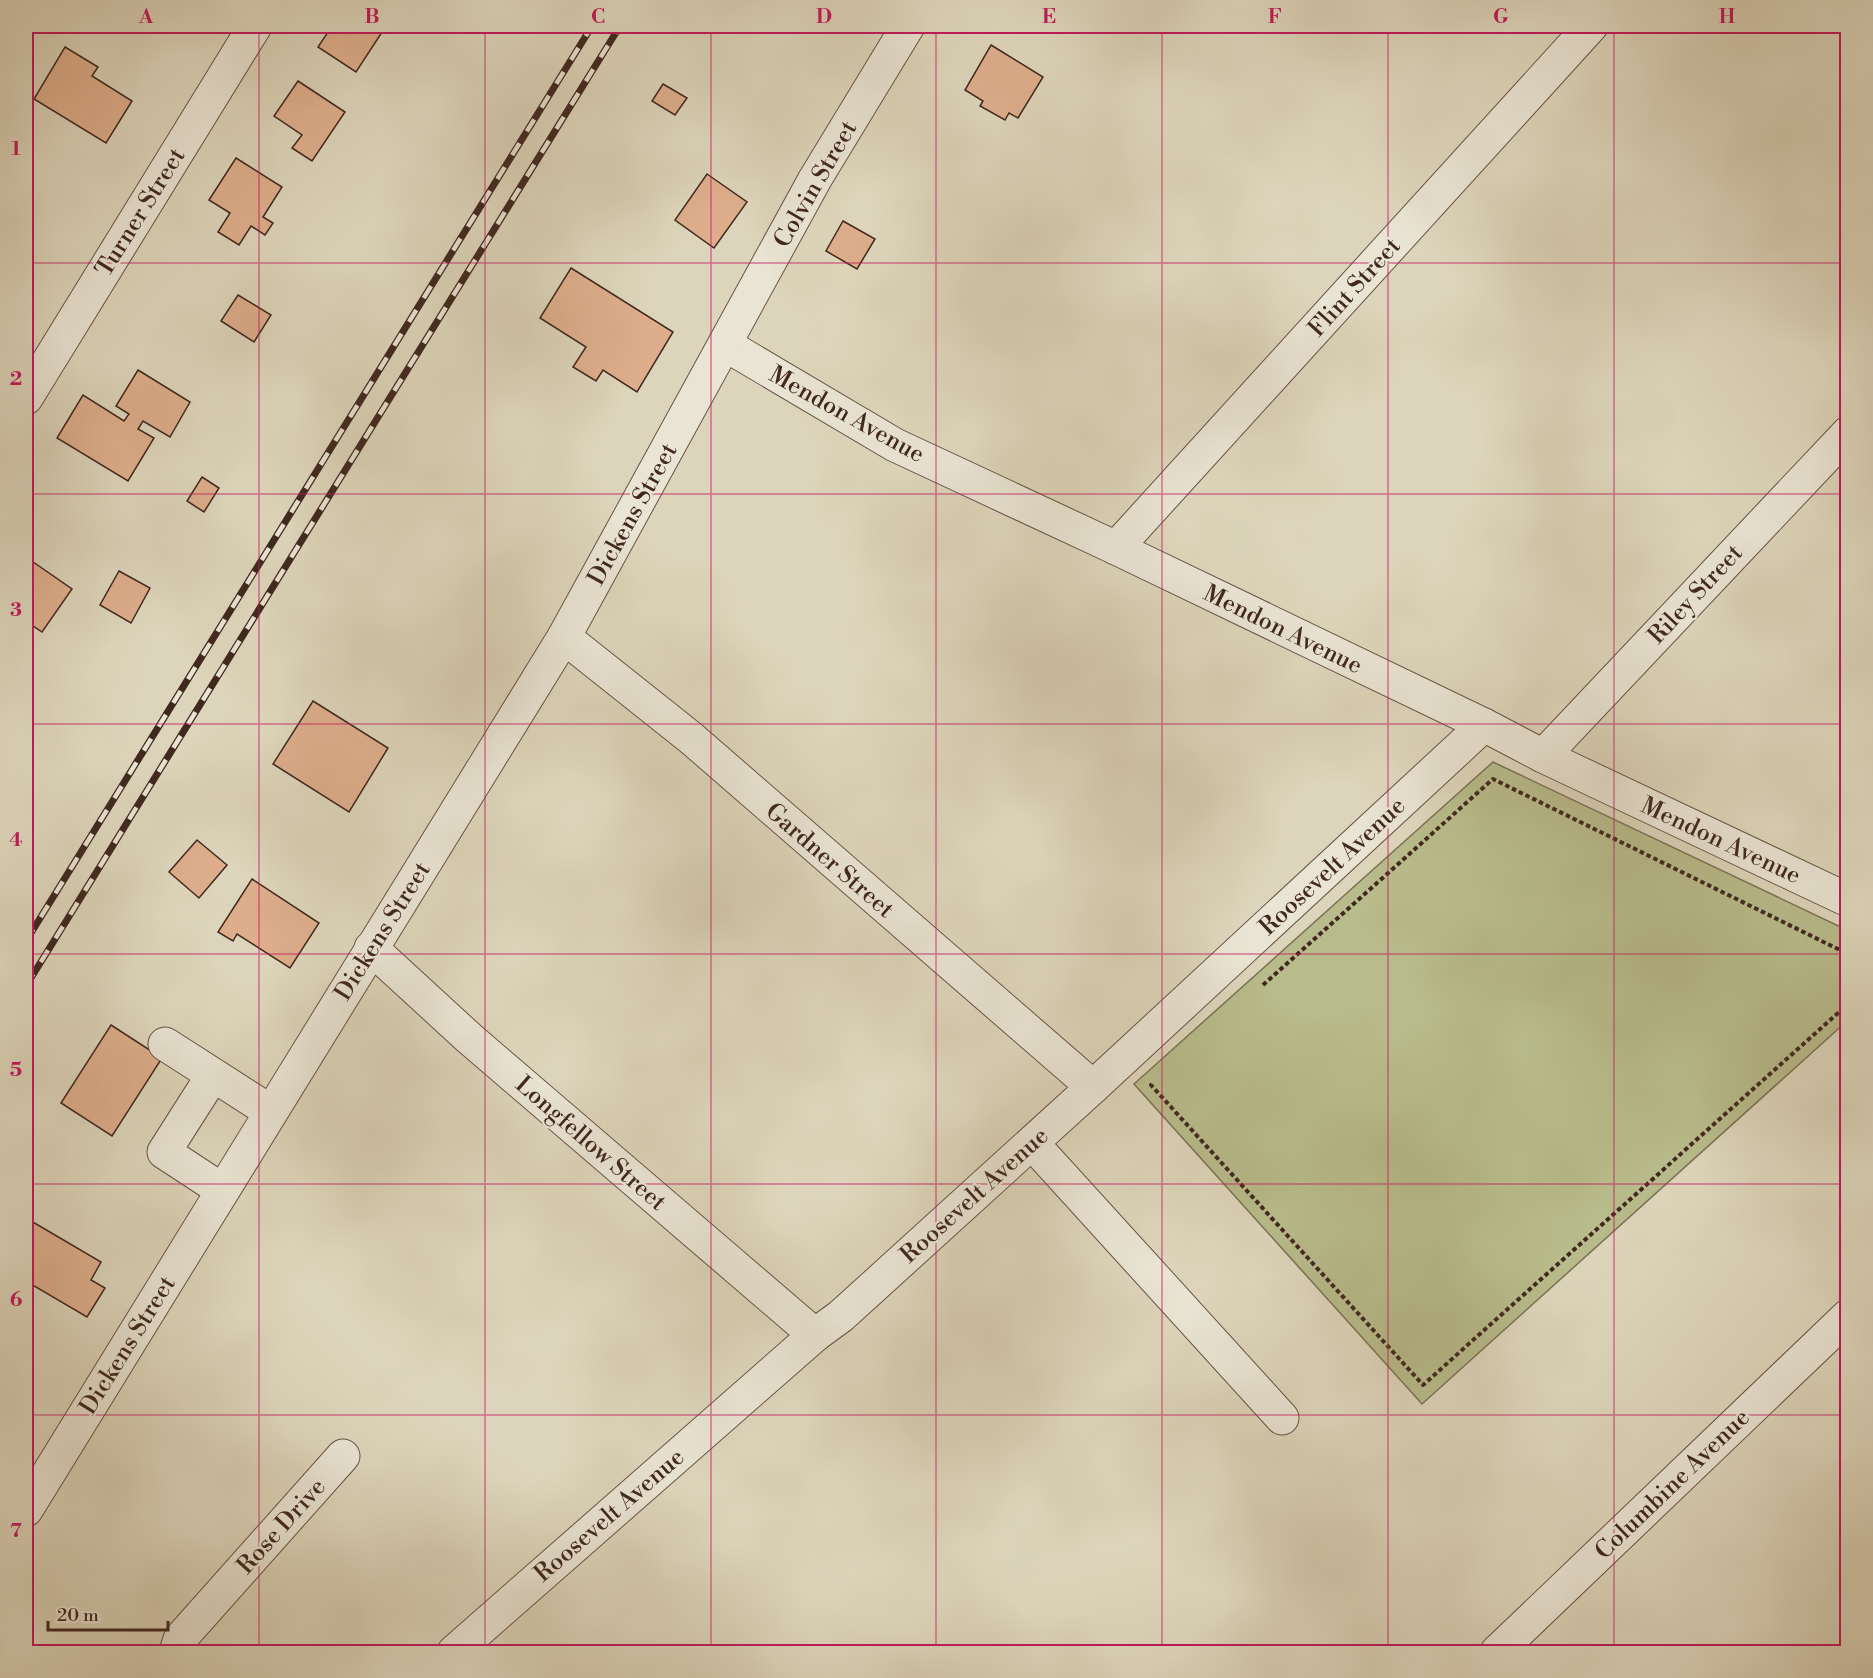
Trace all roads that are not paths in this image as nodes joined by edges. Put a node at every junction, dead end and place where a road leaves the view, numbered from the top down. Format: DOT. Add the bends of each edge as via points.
graph roads {
  1 [pos="255,26"];
  2 [pos="908,26"];
  3 [pos="1591,26"];
  4 [pos="726,345"];
  5 [pos="26,398"];
  6 [pos="1848,433"];
  7 [pos="1116,548"];
  8 [pos="564,637"];
  9 [pos="1484,725"];
  10 [pos="1543,756"];
  11 [pos="1848,900"];
  12 [pos="372,948"];
  13 [pos="165,1044"];
  14 [pos="213,1075"];
  15 [pos="1093,1088"];
  16 [pos="271,1112"];
  17 [pos="1032,1143"];
  18 [pos="222,1190"];
  19 [pos="1848,1316"];
  20 [pos="814,1335"];
  21 [pos="1282,1418"];
  22 [pos="343,1456"];
  23 [pos="26,1510"];
  24 [pos="466,1649"];
  25 [pos="176,1653"];
  26 [pos="1497,1653"];
  1 -- 5 [label="street, Turner Street"];
  2 -- 4 [label="street, Colvin Street" via="815,179"];
  3 -- 7 [label="street, Flint Street"];
  4 -- 7 [label="street, Mendon Avenue" via="895,445"];
  4 -- 8 [label="street, Dickens Street"];
  6 -- 10 [label="street, Riley Street"];
  7 -- 9 [label="street, Mendon Avenue"];
  8 -- 12 [label="street, Dickens Street"];
  8 -- 15 [label="street, Gardner Street" via="691,738"];
  9 -- 10 [label="street, Mendon Avenue"];
  9 -- 15 [label="street, Roosevelt Avenue"];
  10 -- 11 [label="street, Mendon Avenue"];
  12 -- 16 [label="street, Dickens Street"];
  12 -- 20 [label="street, Longfellow Street" via="468,1038"];
  13 -- 14 [label="street"];
  14 -- 16 [label="street"];
  14 -- 18 [label="street" via="164,1152"];
  15 -- 17 [label="street, Roosevelt Avenue"];
  16 -- 18 [label="street, Dickens Street"];
  17 -- 20 [label="street, Roosevelt Avenue" via="841,1316"];
  17 -- 21 [label="street"];
  18 -- 23 [label="street, Dickens Street"];
  19 -- 26 [label="street, Columbine Avenue"];
  20 -- 24 [label="street, Roosevelt Avenue"];
  22 -- 25 [label="street, Rose Drive" via="180,1639"];
}
